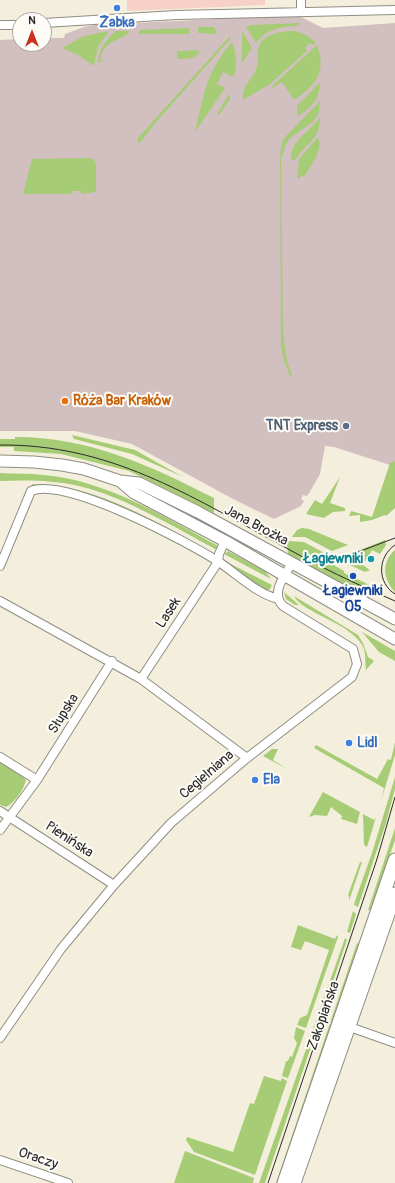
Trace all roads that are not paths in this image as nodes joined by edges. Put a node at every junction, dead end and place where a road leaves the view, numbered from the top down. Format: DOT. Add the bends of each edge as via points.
graph roads {
  1 [pos="301,0"];
  2 [pos="395,10"];
  3 [pos="301,11"];
  4 [pos="52,23"];
  5 [pos="12,24"];
  6 [pos="0,25"];
  7 [pos="0,461"];
  8 [pos="120,481"];
  9 [pos="225,541"];
  10 [pos="218,562"];
  11 [pos="292,563"];
  12 [pos="0,566"];
  13 [pos="285,575"];
  14 [pos="278,599"];
  15 [pos="0,601"];
  16 [pos="395,619"];
  17 [pos="395,638"];
  18 [pos="112,661"];
  19 [pos="141,679"];
  20 [pos="0,757"];
  21 [pos="247,758"];
  22 [pos="37,780"];
  23 [pos="0,811"];
  24 [pos="9,817"];
  25 [pos="0,830"];
  26 [pos="395,860"];
  27 [pos="114,885"];
  28 [pos="395,894"];
  29 [pos="347,1026"];
  30 [pos="0,1038"];
  31 [pos="395,1043"];
  32 [pos="0,1160"];
  33 [pos="68,1183"];
  34 [pos="284,1183"];
  35 [pos="294,1183"];
  1 -- 3 [label="street"];
  2 -- 3 [label="street"];
  3 -- 4 [label="street"];
  5 -- 6 [label="street"];
  7 -- 8 [label="main road, Jana Brożka" via="62,465"];
  8 -- 9 [label="main road, Jana Brożka" via="134,493"];
  8 -- 11 [label="main road, Jana Brożka" via="139,483 165,494"];
  9 -- 10 [label="street, Jana Brożka"];
  9 -- 13 [label="main road, Jana Brożka"];
  10 -- 12 [label="street" via="95,500 74,493 38,489 31,492"];
  10 -- 14 [label="street" via="267,596"];
  10 -- 19 [label="street, Lasek"];
  11 -- 13 [label="street"];
  11 -- 16 [label="main road, Jana Brożka"];
  13 -- 14 [label="street" via="278,589"];
  13 -- 17 [label="main road, Jana Brożka"];
  14 -- 21 [label="street, Cegielniana" via="283,606 353,648 356,655 356,670 352,677"];
  15 -- 18 [label="street"];
  18 -- 19 [label="street"];
  18 -- 22 [label="street, Słupska"];
  19 -- 21 [label="street"];
  20 -- 22 [label="street"];
  21 -- 27 [label="street, Cegielniana" via="171,823"];
  22 -- 24 [label="street, Słupska"];
  23 -- 24 [label="street, Pienińska"];
  24 -- 25 [label="street, Słupska"];
  24 -- 27 [label="street, Pienińska"];
  26 -- 34 [label="main road, Zakopiańska"];
  27 -- 30 [label="street, Cegielniana" via="61,949"];
  28 -- 29 [label="main road, Zakopiańska"];
  29 -- 31 [label="street"];
  29 -- 35 [label="main road, Zakopiańska"];
  32 -- 33 [label="street, Oraczy"];
}
